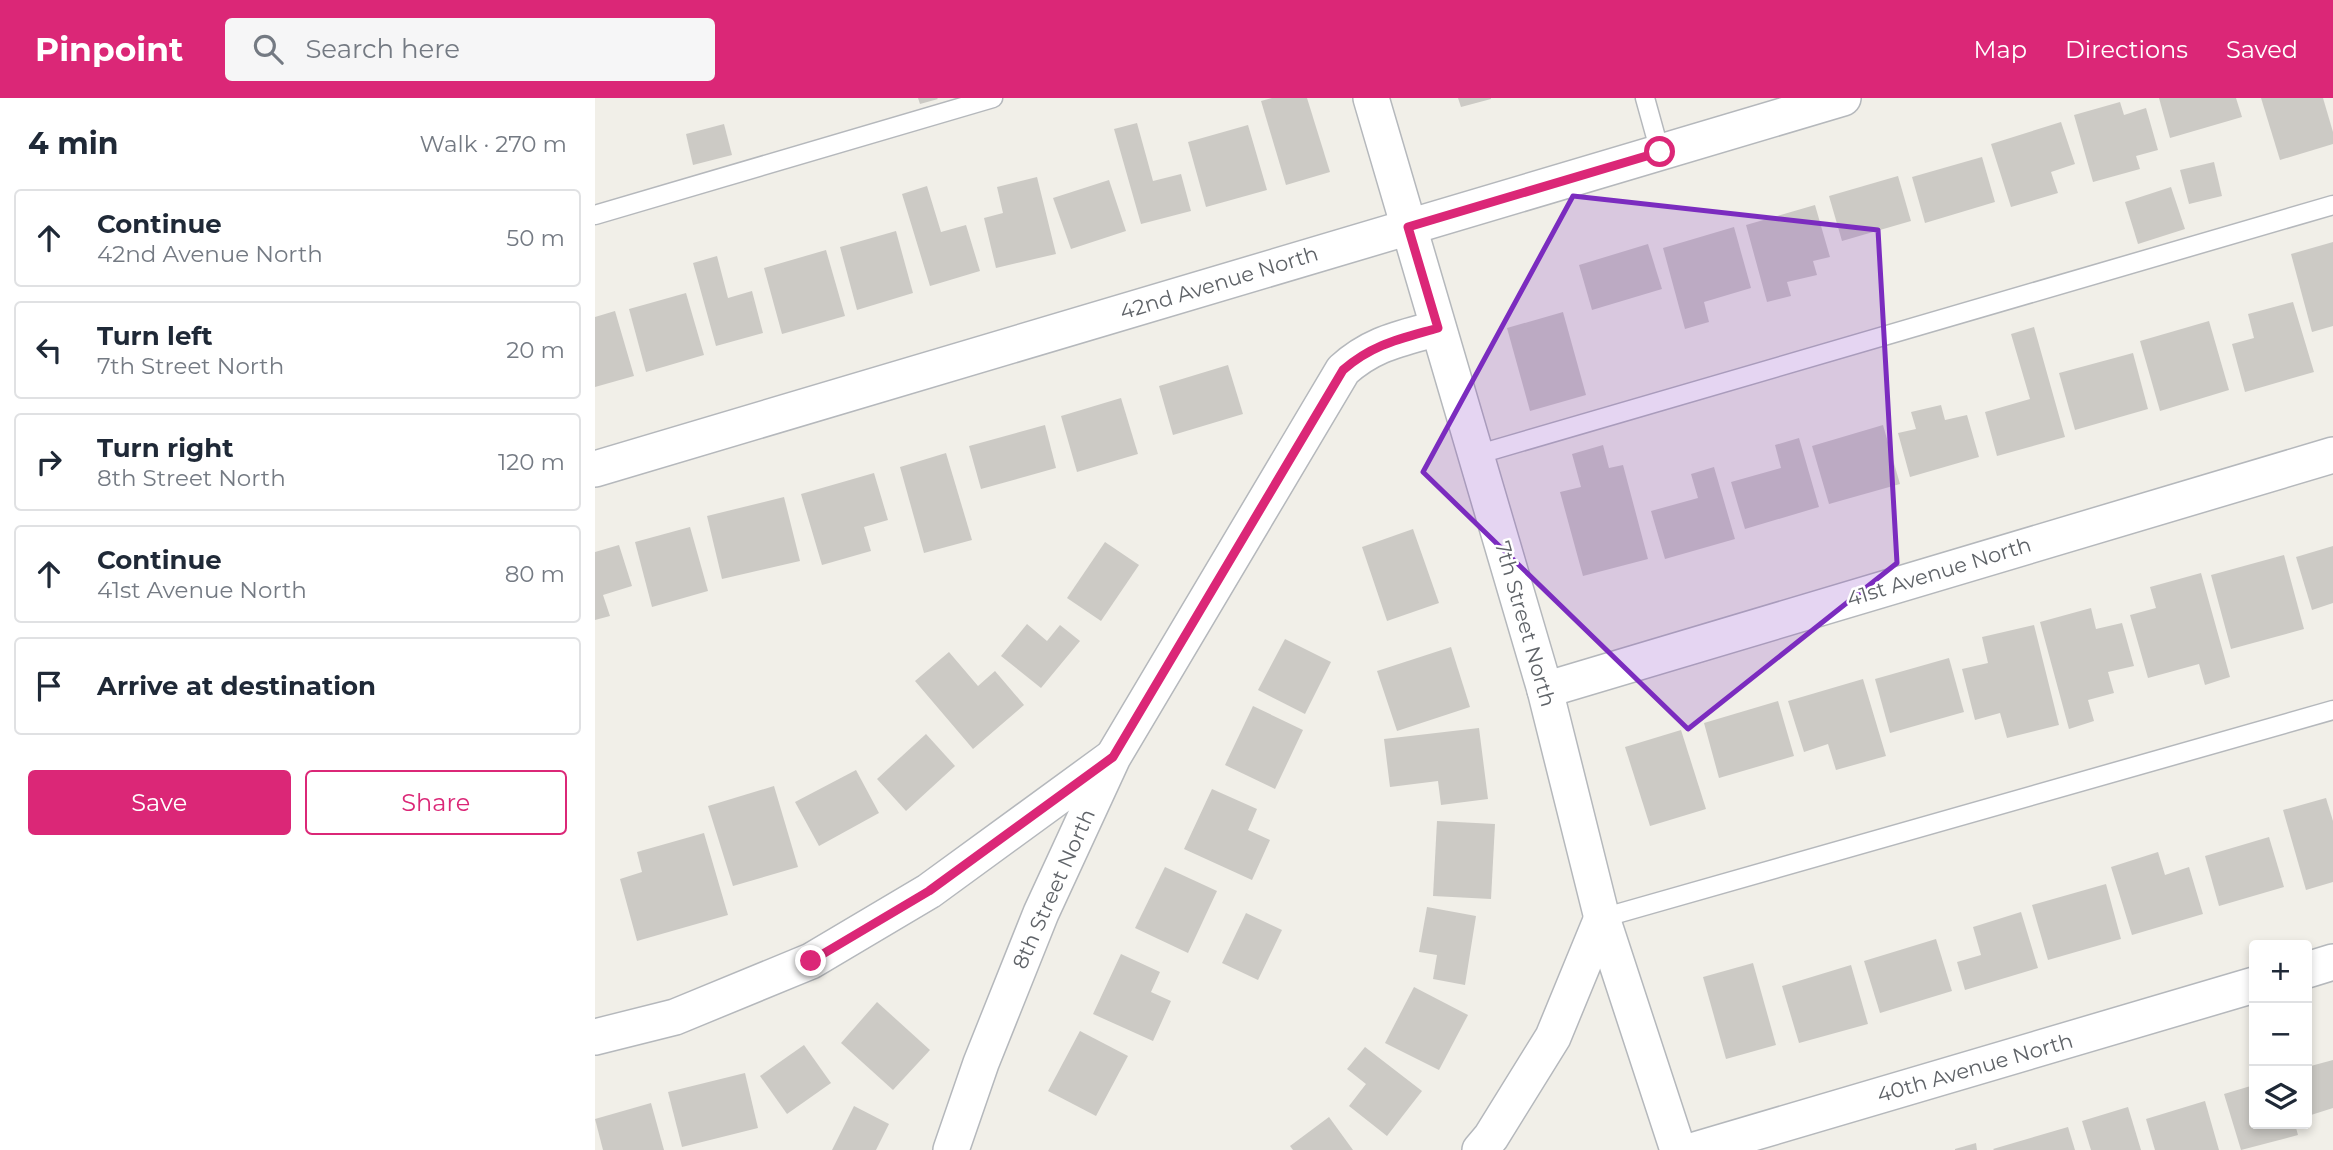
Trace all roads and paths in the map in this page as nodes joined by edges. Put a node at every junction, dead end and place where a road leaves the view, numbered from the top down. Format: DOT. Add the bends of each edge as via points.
graph roads {
  1 [pos="993,98"];
  2 [pos="1371,98"];
  3 [pos="1645,98"];
  4 [pos="1843,98"];
  5 [pos="1660,152"];
  6 [pos="2333,205"];
  7 [pos="595,215"];
  8 [pos="1408,227"];
  9 [pos="1438,328"];
  10 [pos="1476,455"];
  11 [pos="2333,455"];
  12 [pos="595,469"];
  13 [pos="1545,690"];
  14 [pos="2333,710"];
  15 [pos="1113,757"];
  16 [pos="1602,918"];
  17 [pos="2333,962"];
  18 [pos="2312,968"];
  19 [pos="2249,986"];
  20 [pos="595,1037"];
  21 [pos="951,1150"];
  22 [pos="1480,1150"];
  23 [pos="1678,1150"];
  24 [pos="1695,1150"];
  1 -- 7 [label="lane"];
  2 -- 8 [label="street, 7th Street North"];
  3 -- 5 [label="lane"];
  4 -- 5 [label="street, 42nd Avenue North"];
  5 -- 8 [label="street, 42nd Avenue North"];
  6 -- 10 [label="lane"];
  8 -- 9 [label="street, 7th Street North"];
  8 -- 12 [label="street, 42nd Avenue North"];
  9 -- 10 [label="street, 7th Street North"];
  9 -- 15 [label="street, 8th Street North" via="1381,345 1343,370"];
  10 -- 13 [label="street, 7th Street North"];
  11 -- 13 [label="street, 41st Avenue North"];
  13 -- 16 [label="street, 7th Street North"];
  14 -- 16 [label="lane"];
  15 -- 20 [label="street" via="929,891 811,961 675,1017"];
  15 -- 21 [label="street, 8th Street North" via="1041,913"];
  16 -- 22 [label="street" via="1553,1037"];
  16 -- 23 [label="street, 7th Street North"];
  17 -- 18 [label="street"];
  19 -- 24 [label="street, 40th Avenue North"];
}
